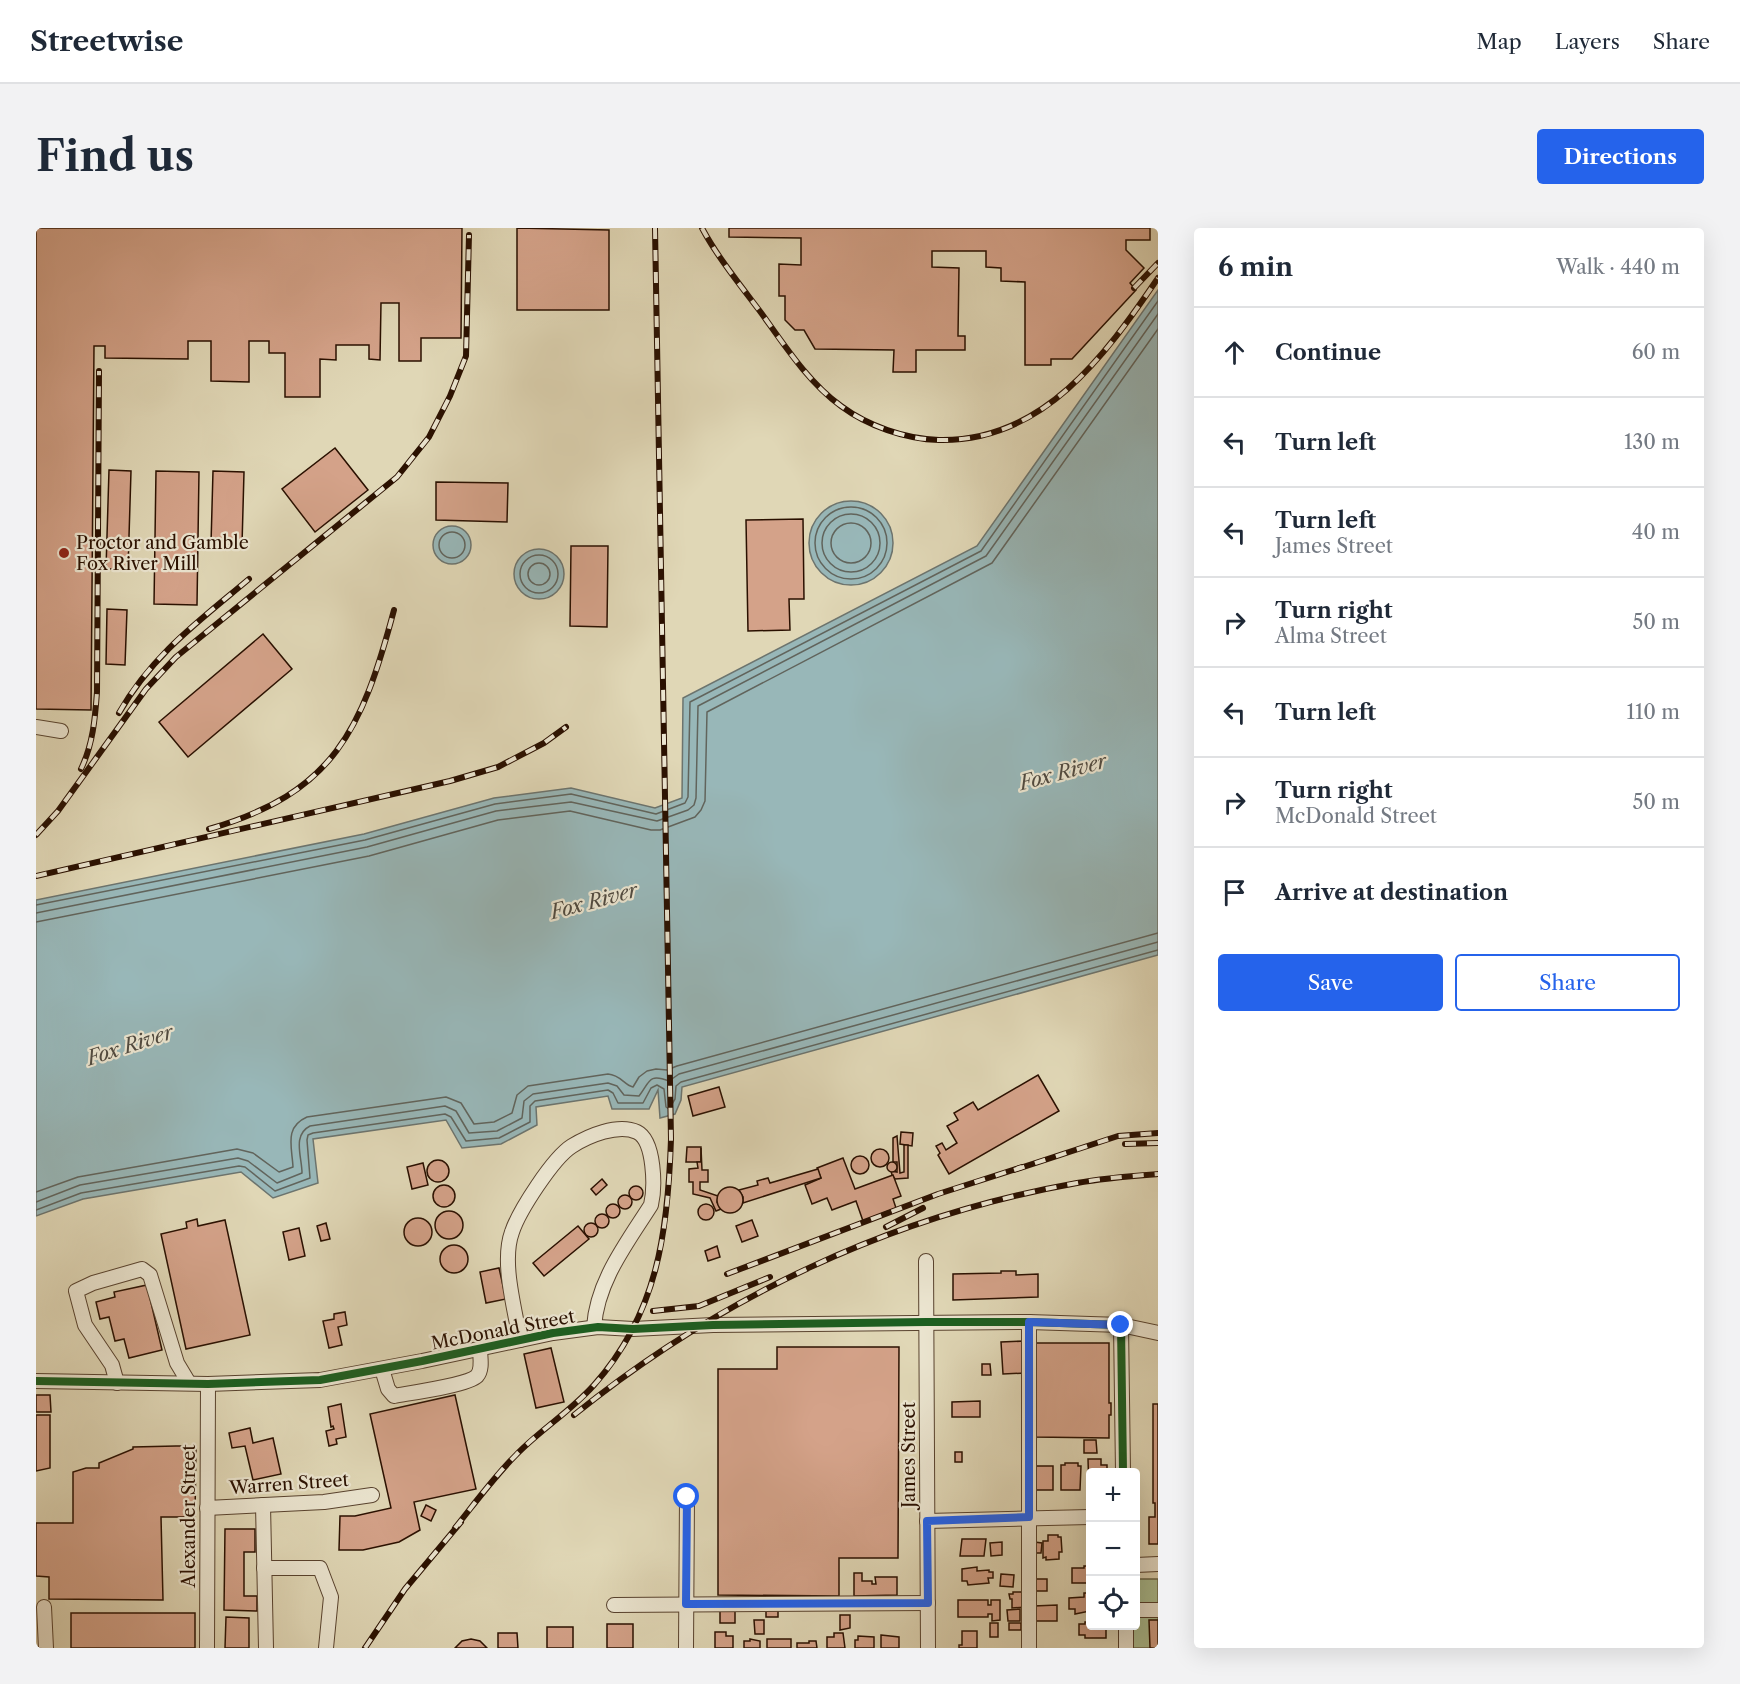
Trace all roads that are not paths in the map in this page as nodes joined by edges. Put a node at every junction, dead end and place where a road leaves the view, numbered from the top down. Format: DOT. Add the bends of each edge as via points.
graph roads {
  1 [pos="36,727"];
  2 [pos="61,731"];
  3 [pos="926,1261"];
  4 [pos="926,1322"];
  5 [pos="1029,1322"];
  6 [pos="1121,1325"];
  7 [pos="594,1327"];
  8 [pos="1158,1334"];
  9 [pos="520,1340"];
  10 [pos="480,1349"];
  11 [pos="382,1369"];
  12 [pos="36,1382"];
  13 [pos="117,1383"];
  14 [pos="189,1383"];
  15 [pos="208,1384"];
  16 [pos="1123,1468"];
  17 [pos="372,1495"];
  18 [pos="687,1497"];
  19 [pos="262,1505"];
  20 [pos="207,1508"];
  21 [pos="1029,1517"];
  22 [pos="1086,1517"];
  23 [pos="927,1521"];
  24 [pos="1140,1564"];
  25 [pos="1158,1564"];
  26 [pos="264,1568"];
  27 [pos="686,1598"];
  28 [pos="928,1603"];
  29 [pos="614,1605"];
  30 [pos="44,1607"];
  31 [pos="1140,1610"];
  32 [pos="1158,1610"];
  33 [pos="1126,1630"];
  34 [pos="46,1648"];
  35 [pos="207,1648"];
  36 [pos="266,1648"];
  37 [pos="326,1648"];
  38 [pos="686,1648"];
  39 [pos="928,1648"];
  40 [pos="1029,1648"];
  41 [pos="1126,1648"];
  1 -- 2 [label="street"];
  3 -- 4 [label="street, James Street"];
  4 -- 5 [label="street, McDonald Street"];
  4 -- 7 [label="street, McDonald Street"];
  4 -- 23 [label="street, James Street"];
  5 -- 6 [label="street, McDonald Street"];
  5 -- 21 [label="street"];
  6 -- 8 [label="street, McDonald Street"];
  6 -- 16 [label="street"];
  7 -- 9 [label="street, McDonald Street"];
  7 -- 9 [label="street" via="596,1307 606,1280 651,1205 654,1193 645,1140 638,1132 628,1130 601,1133 561,1155 512,1232 508,1264"];
  9 -- 10 [label="street, McDonald Street"];
  10 -- 11 [label="street, McDonald Street"];
  10 -- 11 [label="street" via="481,1370 476,1378 464,1383 394,1396"];
  11 -- 15 [label="street, McDonald Street" via="320,1380"];
  12 -- 13 [label="street, McDonald Street"];
  13 -- 14 [label="street, McDonald Street"];
  13 -- 14 [label="street" via="112,1365 85,1325 76,1291 142,1269 150,1275 177,1363"];
  14 -- 15 [label="street, McDonald Street"];
  15 -- 20 [label="street, Alexander Street"];
  17 -- 19 [label="street, Warren Street"];
  18 -- 27 [label="street"];
  19 -- 20 [label="street, Warren Street"];
  19 -- 26 [label="street"];
  20 -- 35 [label="street, Alexander Street"];
  21 -- 22 [label="street"];
  21 -- 23 [label="street"];
  21 -- 40 [label="street"];
  23 -- 28 [label="street, James Street"];
  24 -- 25 [label="street"];
  26 -- 36 [label="street"];
  26 -- 37 [label="street" via="320,1568 331,1597"];
  27 -- 28 [label="street"];
  27 -- 29 [label="street"];
  27 -- 38 [label="street"];
  28 -- 39 [label="street, James Street"];
  30 -- 34 [label="street"];
  31 -- 32 [label="street"];
  33 -- 41 [label="street"];
}
